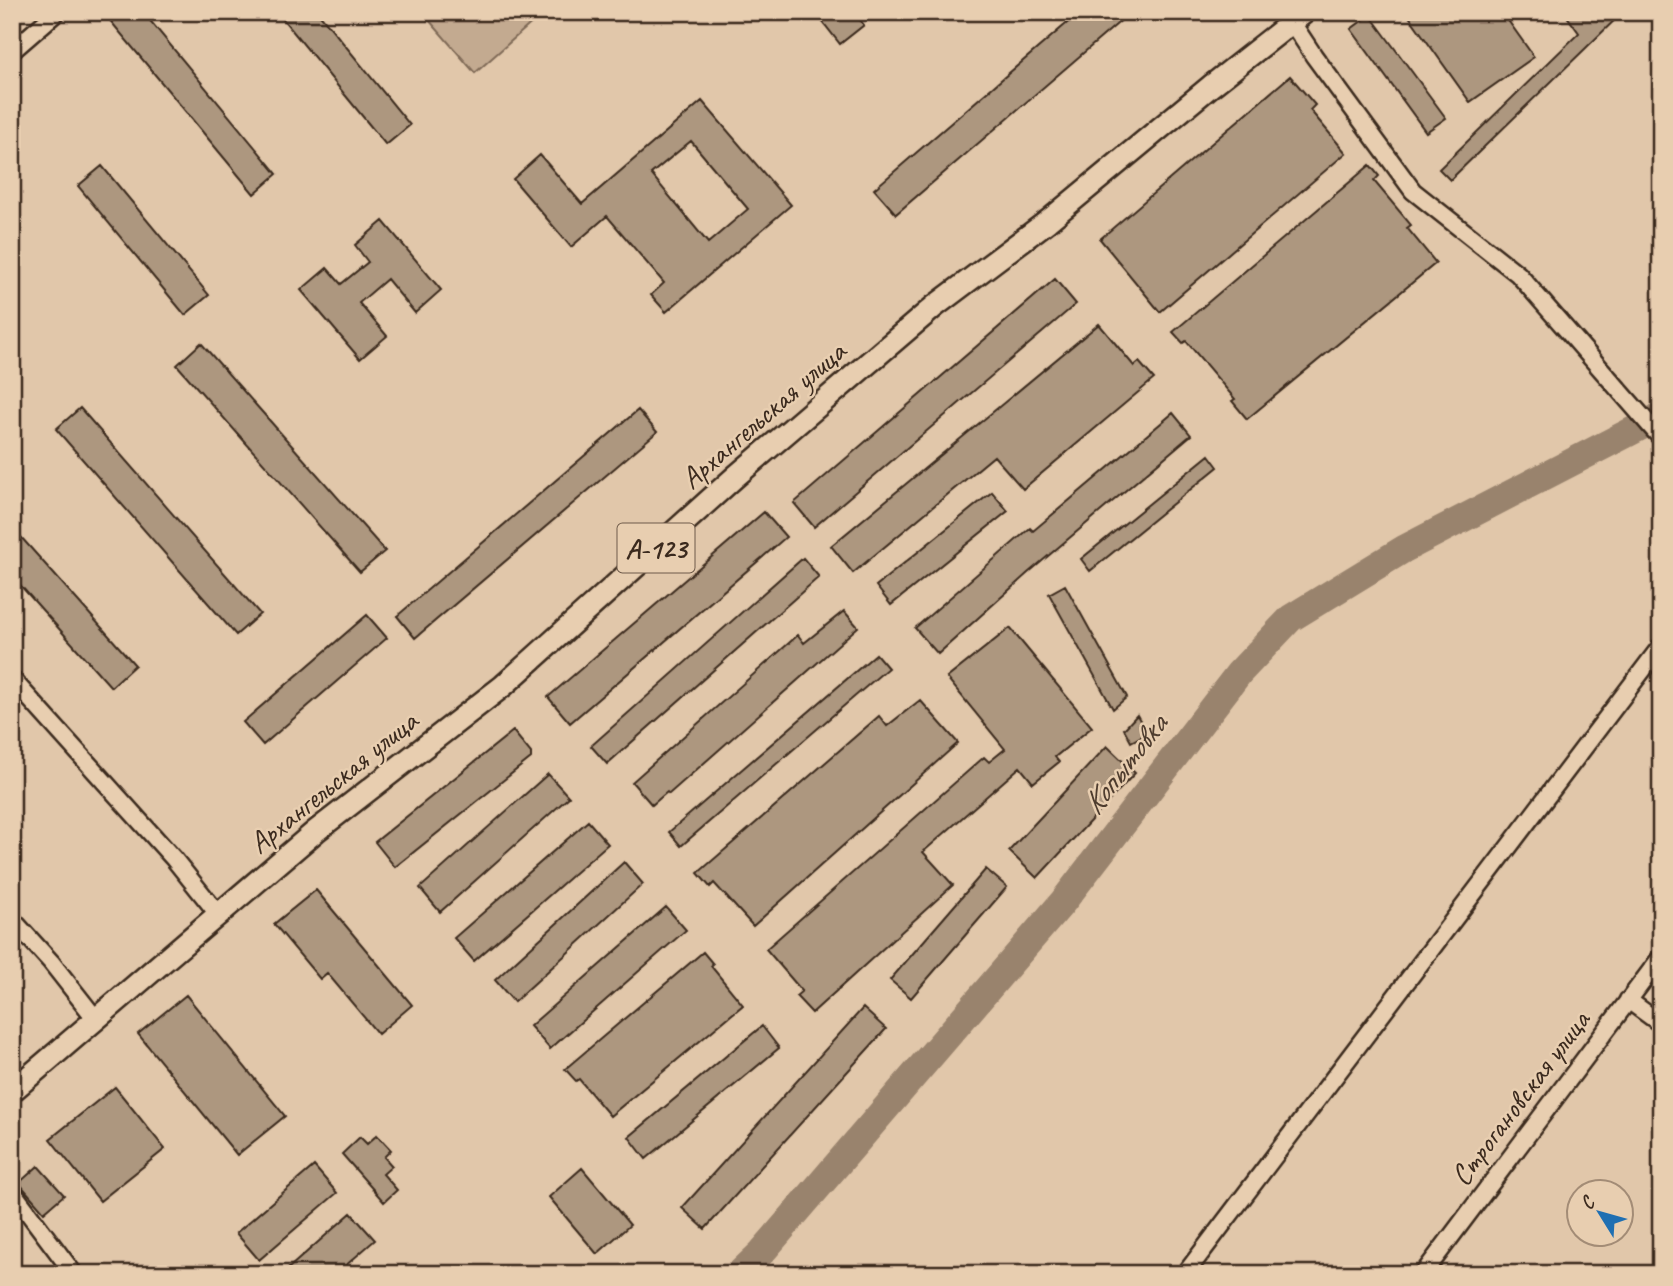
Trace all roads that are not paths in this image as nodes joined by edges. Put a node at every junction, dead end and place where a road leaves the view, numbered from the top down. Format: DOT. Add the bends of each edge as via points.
graph roads {
  1 [pos="57,12"];
  2 [pos="1294,15"];
  3 [pos="12,51"];
  4 [pos="1658,434"];
  5 [pos="1661,646"];
  6 [pos="12,679"];
  7 [pos="218,915"];
  8 [pos="12,919"];
  9 [pos="1661,957"];
  10 [pos="1629,1000"];
  11 [pos="95,1018"];
  12 [pos="1661,1024"];
  13 [pos="12,1091"];
  14 [pos="12,1191"];
  15 [pos="74,1274"];
  16 [pos="1185,1274"];
  17 [pos="1423,1274"];
  1 -- 3 [label="street"];
  2 -- 4 [label="street" via="1413,191 1518,274"];
  2 -- 7 [label="main road, Архангельская улица / А-123" via="1048,221 935,306 518,673 316,831"];
  5 -- 16 [label="street"];
  6 -- 7 [label="street" via="174,859"];
  7 -- 11 [label="main road, Архангельская улица / А-123"];
  8 -- 11 [label="street"];
  9 -- 10 [label="street, Строгановская улица"];
  10 -- 12 [label="street"];
  10 -- 17 [label="street, Строгановская улица"];
  11 -- 13 [label="main road, Архангельская улица / А-123"];
  14 -- 15 [label="street"];
}
